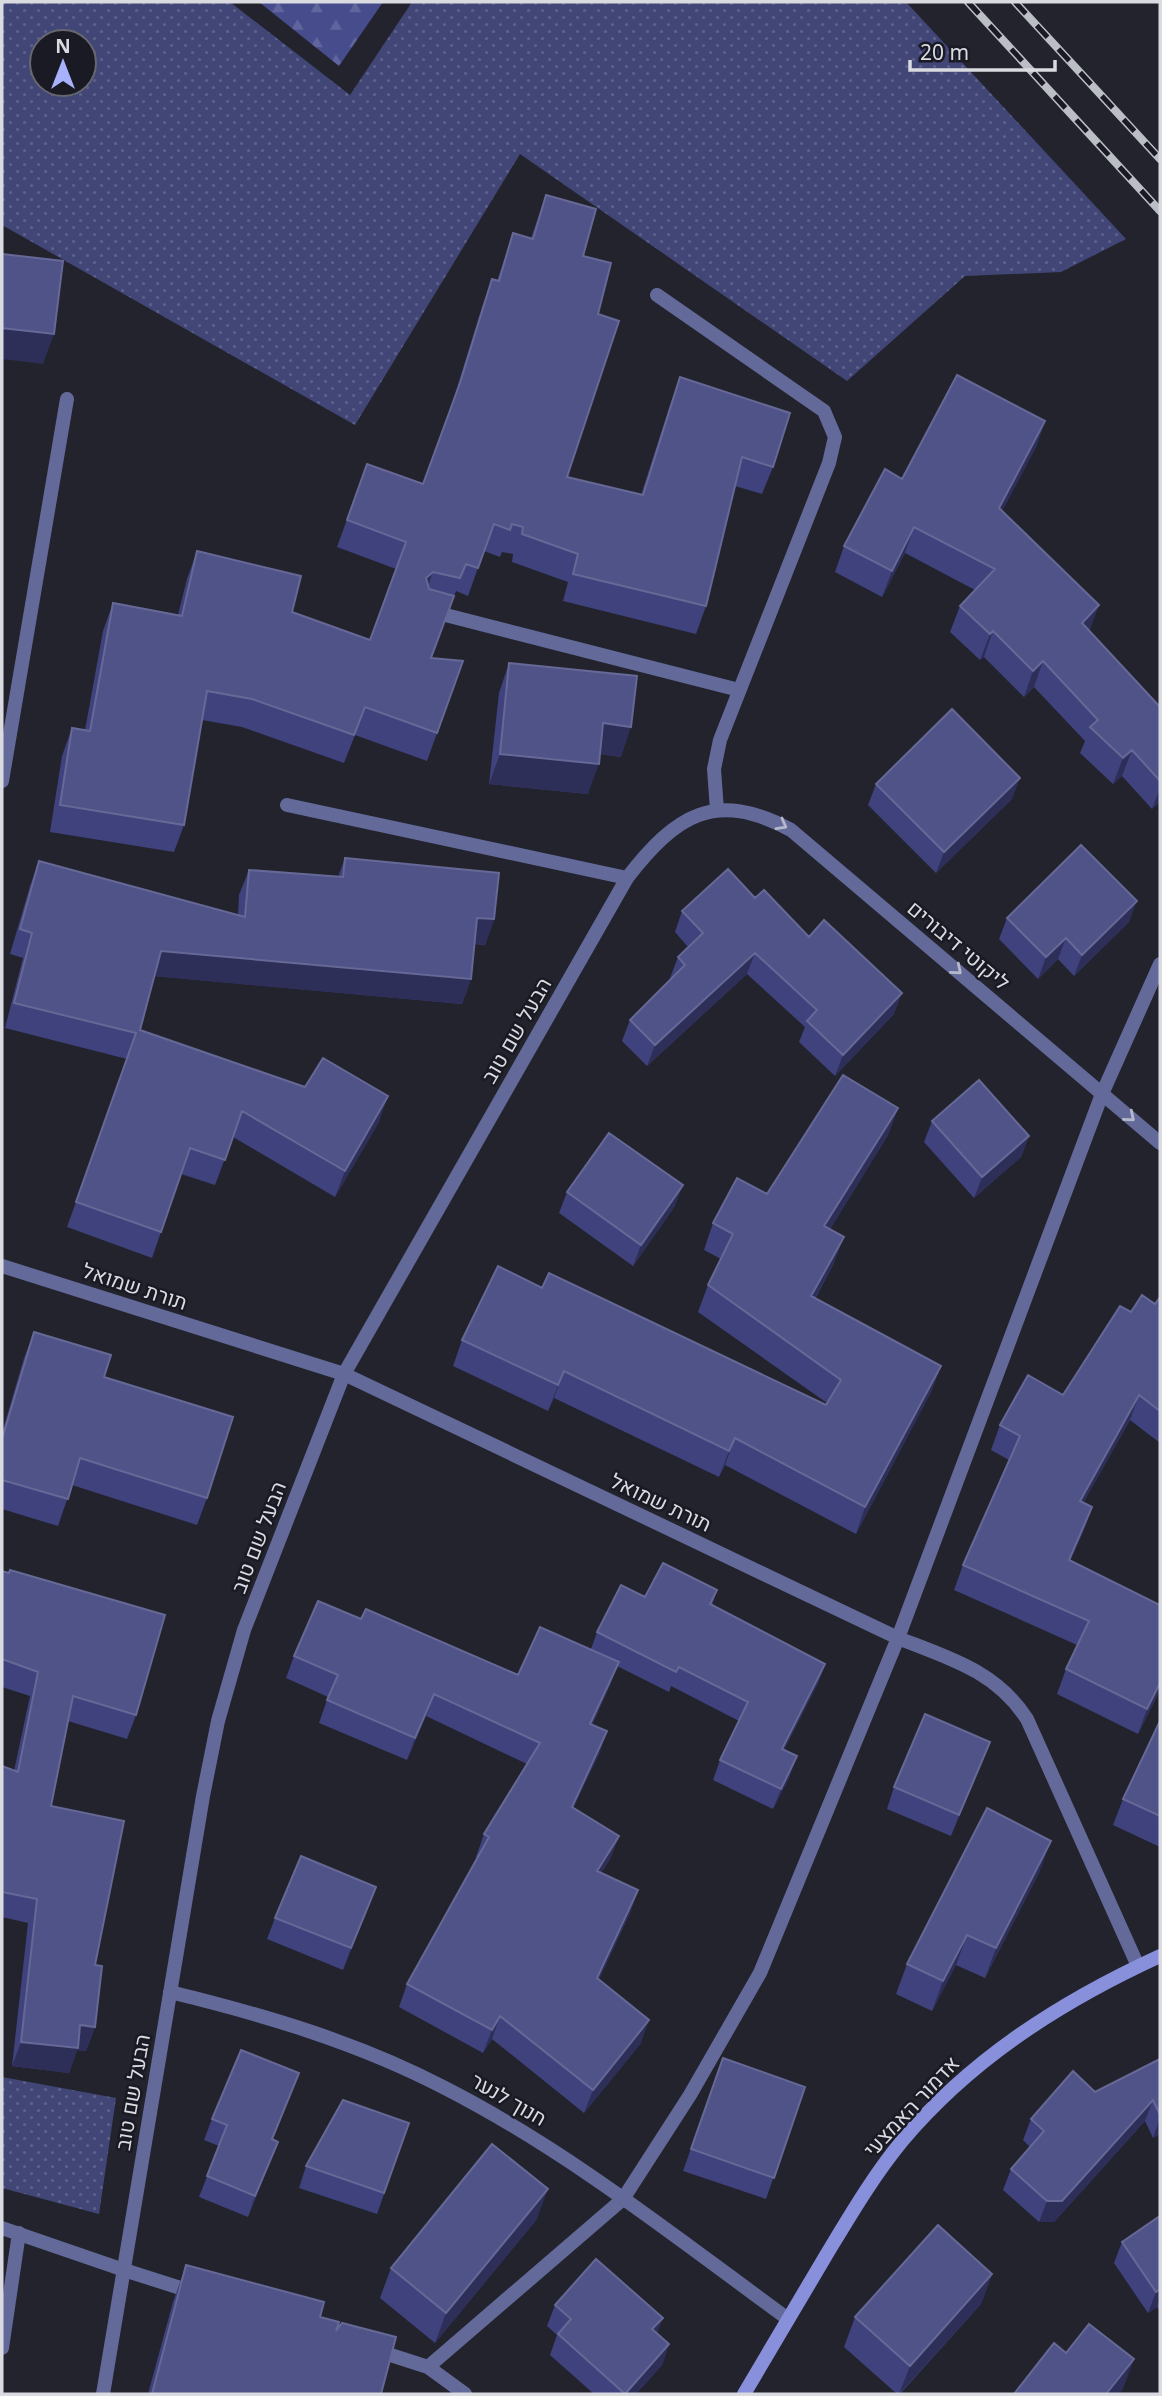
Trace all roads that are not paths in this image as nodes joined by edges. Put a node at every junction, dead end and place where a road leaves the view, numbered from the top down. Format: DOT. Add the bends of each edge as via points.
graph roads {
  1 [pos="657,295"];
  2 [pos="67,399"];
  3 [pos="425,609"];
  4 [pos="739,690"];
  5 [pos="2,781"];
  6 [pos="287,805"];
  7 [pos="716,810"];
  8 [pos="627,878"];
  9 [pos="1160,964"];
  10 [pos="1102,1094"];
  11 [pos="1160,1143"];
  12 [pos="2,1266"];
  13 [pos="344,1374"];
  14 [pos="898,1638"];
  15 [pos="1160,1956"];
  16 [pos="1138,1966"];
  17 [pos="170,1992"];
  18 [pos="623,2199"];
  19 [pos="2,2228"];
  20 [pos="19,2233"];
  21 [pos="124,2270"];
  22 [pos="216,2300"];
  23 [pos="788,2319"];
  24 [pos="362,2346"];
  25 [pos="2,2348"];
  26 [pos="428,2367"];
  27 [pos="103,2394"];
  28 [pos="465,2394"];
  29 [pos="744,2394"];
  1 -- 4 [label="street" via="824,411 835,437 829,463"];
  2 -- 5 [label="street"];
  3 -- 4 [label="street"];
  4 -- 7 [label="street" via="714,769"];
  6 -- 8 [label="street"];
  7 -- 8 [label="street, הבעל שם טוב" via="692,817 670,831"];
  7 -- 10 [label="street, ליקוטי דיבורים, one-way" via="766,816 791,830"];
  8 -- 13 [label="street, הבעל שם טוב"];
  9 -- 10 [label="street"];
  10 -- 11 [label="street, ליקוטי דיבורים, one-way"];
  10 -- 14 [label="street"];
  12 -- 13 [label="street, תורת שמואל"];
  13 -- 14 [label="street, תורת שמואל"];
  13 -- 17 [label="street, הבעל שם טוב" via="230,1674 213,1745"];
  14 -- 16 [label="street, תורת שמואל" via="983,1673 1021,1709"];
  14 -- 18 [label="street" via="760,1973 691,2095"];
  15 -- 16 [label="main road, אדמור האמצעי"];
  16 -- 23 [label="main road, אדמור האמצעי" via="1019,2034 936,2104 871,2183"];
  17 -- 18 [label="street, חנוך לנער" via="285,2023 434,2082 542,2143"];
  17 -- 21 [label="street, הבעל שם טוב"];
  18 -- 23 [label="street, חנוך לנער"];
  18 -- 26 [label="street"];
  19 -- 20 [label="street"];
  20 -- 21 [label="street"];
  20 -- 25 [label="street"];
  21 -- 22 [label="street"];
  21 -- 27 [label="street, הבעל שם טוב"];
  23 -- 29 [label="main road, אדמור האמצעי"];
  24 -- 26 [label="street"];
  26 -- 28 [label="street"];
}
